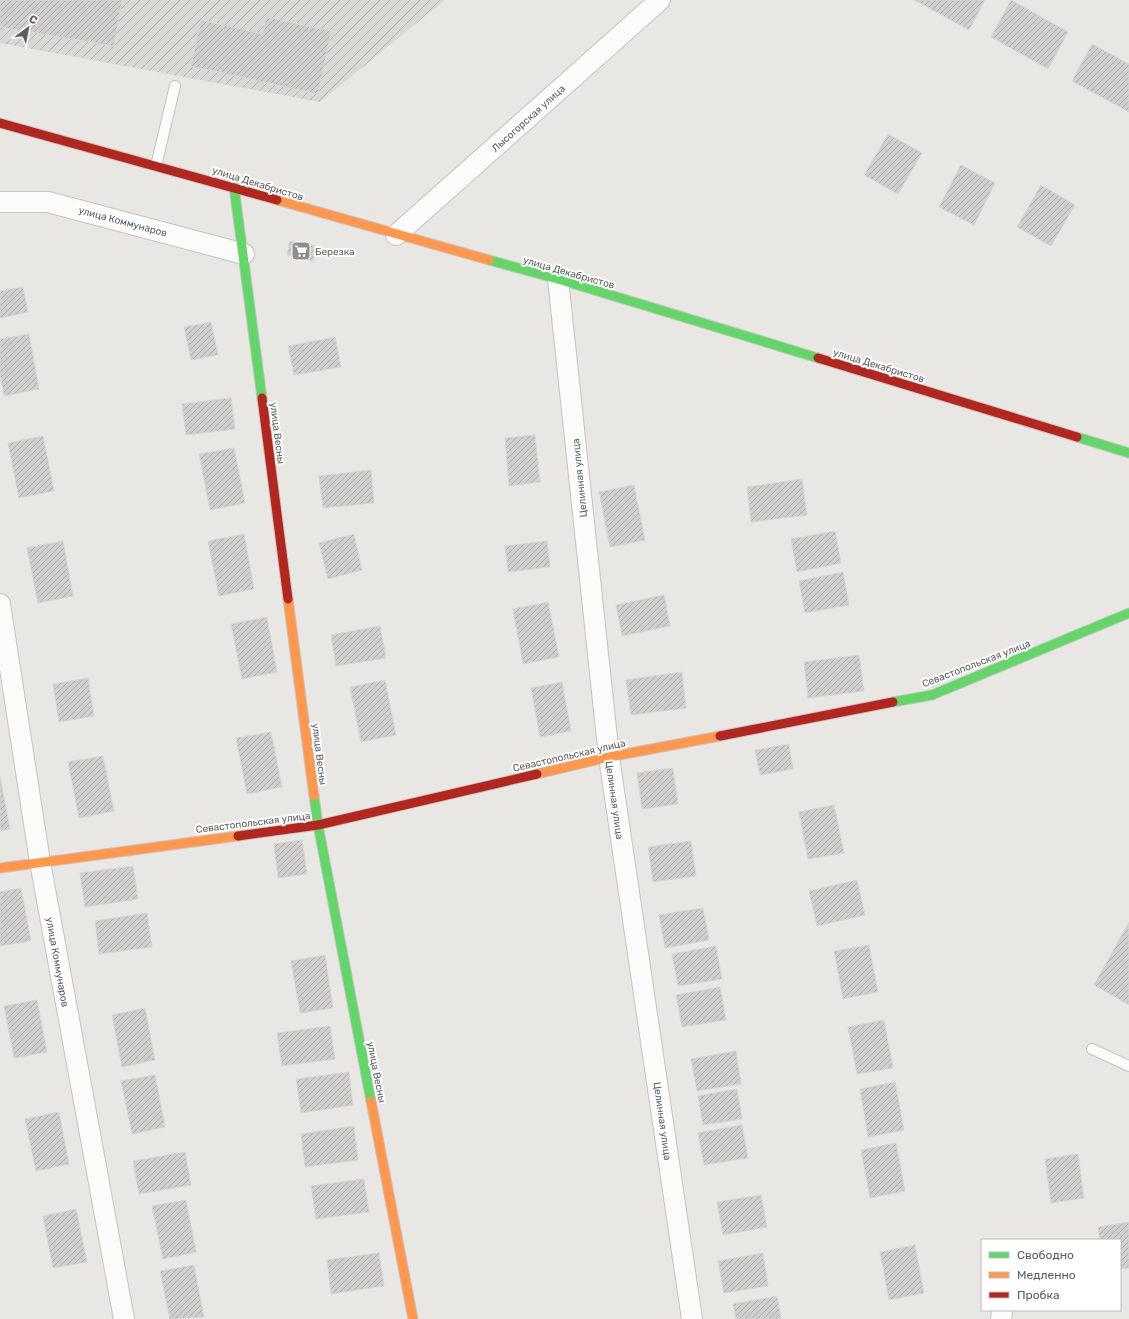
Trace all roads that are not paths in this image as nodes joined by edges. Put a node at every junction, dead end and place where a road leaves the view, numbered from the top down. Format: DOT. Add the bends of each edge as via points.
graph roads {
  1 [pos="660,0"];
  2 [pos="175,86"];
  3 [pos="0,123"];
  4 [pos="156,166"];
  5 [pos="234,187"];
  6 [pos="0,202"];
  7 [pos="396,235"];
  8 [pos="244,254"];
  9 [pos="558,279"];
  10 [pos="1129,453"];
  11 [pos="0,604"];
  12 [pos="1129,613"];
  13 [pos="609,756"];
  14 [pos="318,825"];
  15 [pos="40,862"];
  16 [pos="0,868"];
  17 [pos="1092,1049"];
  18 [pos="1129,1066"];
  19 [pos="124,1319"];
  20 [pos="413,1319"];
  21 [pos="692,1319"];
  1 -- 7 [label="street, Лысогорская улица"];
  2 -- 4 [label="lane"];
  3 -- 4 [label="street, улица Декабристов"];
  4 -- 5 [label="street, улица Декабристов"];
  5 -- 7 [label="street, улица Декабристов"];
  5 -- 8 [label="street, улица Весны"];
  6 -- 8 [label="street, улица Коммунаров" via="48,202"];
  7 -- 9 [label="street, улица Декабристов"];
  8 -- 14 [label="street, улица Весны"];
  9 -- 10 [label="street, улица Декабристов"];
  9 -- 13 [label="street, Целинная улица"];
  11 -- 15 [label="street, улица Коммунаров"];
  12 -- 13 [label="street, Севастопольская улица" via="932,695"];
  13 -- 14 [label="street, Севастопольская улица"];
  13 -- 21 [label="street, Целинная улица"];
  14 -- 15 [label="street, Севастопольская улица"];
  14 -- 20 [label="street, улица Весны"];
  15 -- 16 [label="street, Севастопольская улица"];
  15 -- 19 [label="street, улица Коммунаров"];
  17 -- 18 [label="lane"];
}
